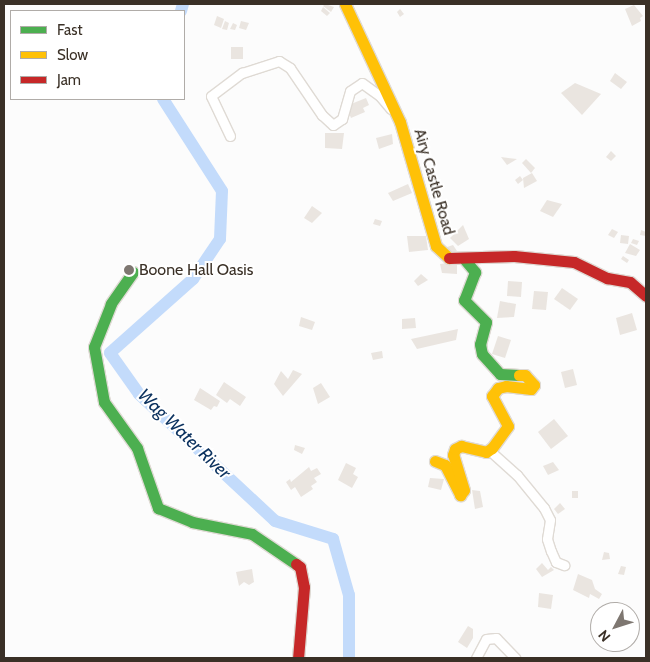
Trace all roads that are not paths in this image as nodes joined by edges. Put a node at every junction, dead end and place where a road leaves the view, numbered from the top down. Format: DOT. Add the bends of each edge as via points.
graph roads {
  1 [pos="346,4"];
  2 [pos="395,113"];
  3 [pos="230,136"];
  4 [pos="465,260"];
  5 [pos="133,272"];
  6 [pos="646,296"];
  7 [pos="489,450"];
  8 [pos="435,461"];
  9 [pos="564,566"];
  10 [pos="298,658"];
  11 [pos="476,658"];
  12 [pos="515,658"];
  1 -- 2 [label="street, Airy Castle Road"];
  2 -- 3 [label="street" via="362,83 350,91 342,119 333,125 290,68 279,61 242,73 211,96"];
  2 -- 4 [label="street, Airy Castle Road" via="407,140 436,246 447,258"];
  4 -- 6 [label="street, Airy Castle Road" via="514,256 574,262 607,278 630,282"];
  4 -- 7 [label="street" via="475,272 464,300 486,322 480,344 482,354 500,374 525,375 534,385 525,390 506,386 498,388 492,396 508,426 499,442"];
  5 -- 10 [label="street" via="111,304 94,347 104,402 137,448 158,508 192,522 252,534 300,567 304,587"];
  7 -- 8 [label="street" via="461,446 455,449 453,455 464,490 460,495 445,466"];
  7 -- 9 [label="street" via="517,475 544,508 550,520 547,539 551,551 556,562"];
  11 -- 12 [label="street" via="486,639 496,638"];
}
